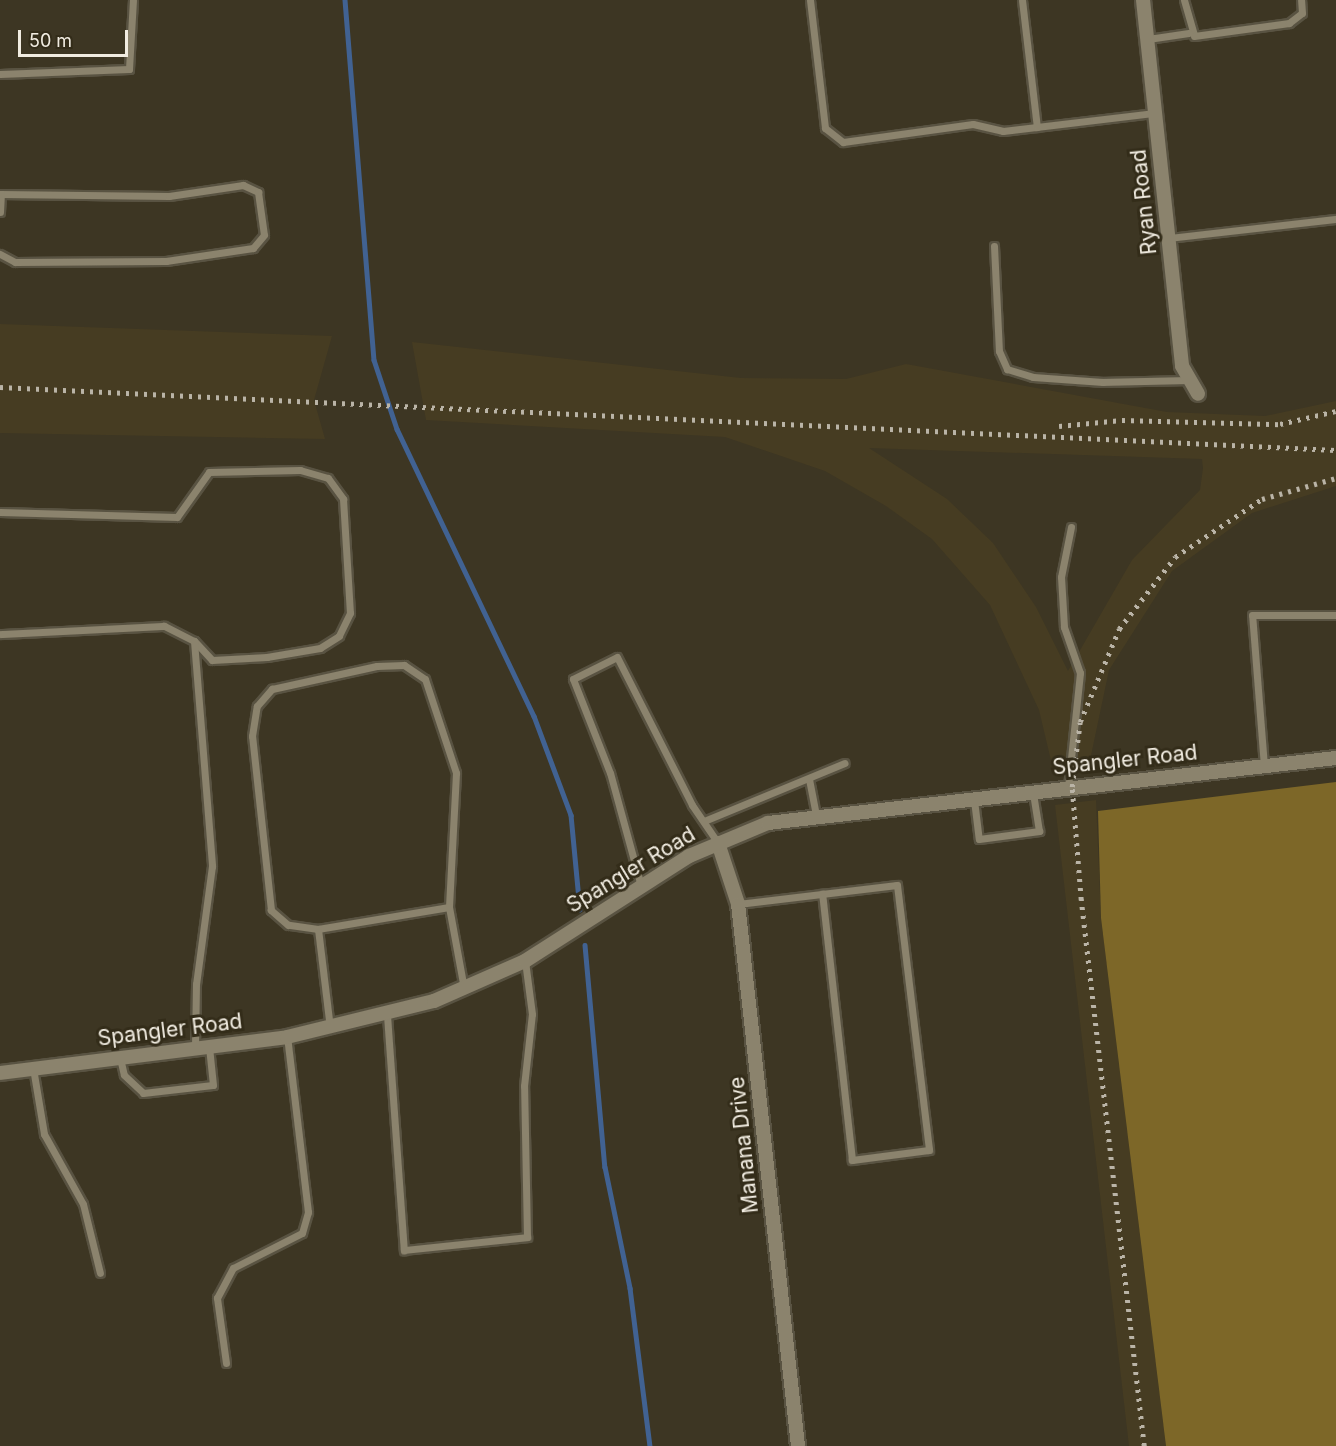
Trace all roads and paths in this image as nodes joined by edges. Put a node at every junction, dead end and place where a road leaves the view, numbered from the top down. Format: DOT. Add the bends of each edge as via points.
graph roads {
  1 [pos="133,0"];
  2 [pos="810,0"];
  3 [pos="1022,0"];
  4 [pos="1143,0"];
  5 [pos="1184,0"];
  6 [pos="1301,0"];
  7 [pos="1189,33"];
  8 [pos="1148,39"];
  9 [pos="0,74"];
  10 [pos="1155,113"];
  11 [pos="1037,127"];
  12 [pos="0,194"];
  13 [pos="0,212"];
  14 [pos="1336,219"];
  15 [pos="1169,238"];
  16 [pos="994,246"];
  17 [pos="0,255"];
  18 [pos="1186,380"];
  19 [pos="1198,394"];
  20 [pos="0,512"];
  21 [pos="1071,527"];
  22 [pos="1336,615"];
  23 [pos="0,633"];
  24 [pos="194,641"];
  25 [pos="1336,758"];
  26 [pos="845,763"];
  27 [pos="1264,766"];
  28 [pos="808,779"];
  29 [pos="1068,787"];
  30 [pos="1033,790"];
  31 [pos="974,797"];
  32 [pos="816,814"];
  33 [pos="704,821"];
  34 [pos="718,843"];
  35 [pos="641,886"];
  36 [pos="822,894"];
  37 [pos="738,904"];
  38 [pos="449,907"];
  39 [pos="318,929"];
  40 [pos="525,961"];
  41 [pos="464,989"];
  42 [pos="387,1015"];
  43 [pos="330,1029"];
  44 [pos="287,1037"];
  45 [pos="209,1046"];
  46 [pos="195,1047"];
  47 [pos="120,1057"];
  48 [pos="33,1068"];
  49 [pos="0,1073"];
  50 [pos="100,1273"];
  51 [pos="226,1363"];
  52 [pos="798,1446"];
  1 -- 9 [label="lane" via="129,69"];
  2 -- 11 [label="lane" via="825,128 843,142 973,124 1003,131"];
  3 -- 11 [label="lane"];
  4 -- 8 [label="street, Ryan Road"];
  5 -- 7 [label="lane"];
  6 -- 7 [label="lane" via="1302,13 1289,23"];
  7 -- 8 [label="lane"];
  8 -- 10 [label="street, Ryan Road"];
  10 -- 11 [label="lane"];
  10 -- 15 [label="street, Ryan Road"];
  12 -- 13 [label="lane"];
  12 -- 17 [label="lane" via="170,196 243,185 258,192 264,235 253,248 166,261 15,262"];
  14 -- 15 [label="lane"];
  15 -- 18 [label="street, Ryan Road"];
  16 -- 18 [label="lane" via="999,351 1007,369 1033,377 1102,382"];
  18 -- 19 [label="street"];
  20 -- 24 [label="lane" via="177,517 209,472 300,470 328,478 343,499 349,572 350,613 339,636 320,648 212,660"];
  21 -- 29 [label="lane" via="1061,577 1064,627 1080,673"];
  22 -- 27 [label="lane" via="1252,615"];
  23 -- 24 [label="lane" via="164,626"];
  24 -- 46 [label="lane" via="212,866 196,984"];
  25 -- 27 [label="street, Spangler Road"];
  26 -- 28 [label="lane"];
  27 -- 29 [label="street, Spangler Road"];
  28 -- 32 [label="lane"];
  28 -- 33 [label="lane"];
  29 -- 30 [label="street, Spangler Road"];
  30 -- 31 [label="street, Spangler Road"];
  30 -- 31 [label="lane" via="1039,831 979,839"];
  31 -- 32 [label="street, Spangler Road"];
  32 -- 34 [label="street, Spangler Road" via="768,823"];
  33 -- 34 [label="lane"];
  33 -- 35 [label="lane" via="692,805 617,657 573,679 610,773"];
  34 -- 35 [label="street, Spangler Road"];
  34 -- 37 [label="street, Manana Drive"];
  35 -- 40 [label="street, Spangler Road"];
  36 -- 36 [label="lane" via="897,885 929,1150 852,1161"];
  36 -- 37 [label="lane"];
  37 -- 52 [label="street, Manana Drive"];
  38 -- 39 [label="lane"];
  38 -- 39 [label="lane" via="456,772 425,679 404,665 377,666 272,689 257,706 253,768 271,910 288,925"];
  38 -- 41 [label="lane"];
  39 -- 43 [label="lane"];
  40 -- 41 [label="street, Spangler Road"];
  40 -- 42 [label="lane" via="532,1014 524,1086 527,1237 404,1250 393,1148 394,1059"];
  41 -- 42 [label="street, Spangler Road"];
  42 -- 43 [label="street, Spangler Road"];
  43 -- 44 [label="street, Spangler Road"];
  44 -- 45 [label="street, Spangler Road"];
  44 -- 51 [label="lane" via="308,1212 302,1233 233,1268 217,1298"];
  45 -- 46 [label="street, Spangler Road"];
  45 -- 47 [label="lane" via="213,1085 143,1093 123,1075"];
  46 -- 47 [label="street, Spangler Road"];
  47 -- 48 [label="street, Spangler Road"];
  48 -- 49 [label="street, Spangler Road"];
  48 -- 50 [label="lane" via="44,1134 83,1204"];
}
